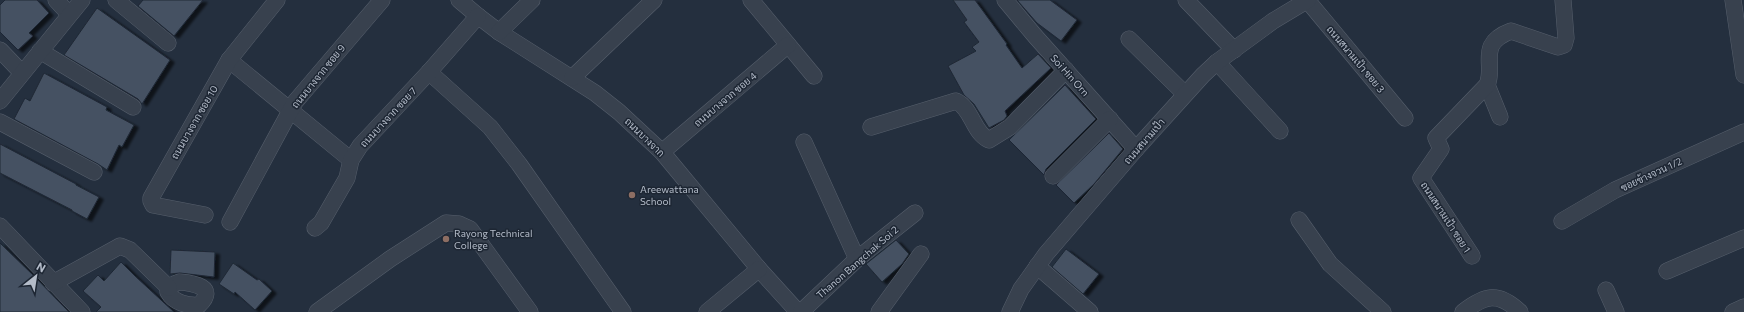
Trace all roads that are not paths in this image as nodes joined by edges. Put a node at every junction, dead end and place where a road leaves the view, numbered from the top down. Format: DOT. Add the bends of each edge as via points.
graph roads {
  1 [pos="56,0"];
  2 [pos="82,0"];
  3 [pos="116,0"];
  4 [pos="278,0"];
  5 [pos="382,0"];
  6 [pos="459,0"];
  7 [pos="532,0"];
  8 [pos="654,0"];
  9 [pos="751,0"];
  10 [pos="1005,0"];
  11 [pos="1186,0"];
  12 [pos="1308,0"];
  13 [pos="1563,0"];
  14 [pos="1733,0"];
  15 [pos="1288,5"];
  16 [pos="69,14"];
  17 [pos="478,16"];
  18 [pos="499,32"];
  19 [pos="1129,38"];
  20 [pos="168,43"];
  21 [pos="788,45"];
  22 [pos="0,50"];
  23 [pos="1234,50"];
  24 [pos="40,51"];
  25 [pos="229,60"];
  26 [pos="1217,62"];
  27 [pos="1066,70"];
  28 [pos="429,72"];
  29 [pos="22,73"];
  30 [pos="1744,75"];
  31 [pos="814,76"];
  32 [pos="572,78"];
  33 [pos="1487,85"];
  34 [pos="1185,94"];
  35 [pos="0,101"];
  36 [pos="133,107"];
  37 [pos="290,110"];
  38 [pos="1500,117"];
  39 [pos="1405,118"];
  40 [pos="1110,119"];
  41 [pos="0,122"];
  42 [pos="870,128"];
  43 [pos="1280,131"];
  44 [pos="1744,132"];
  45 [pos="804,142"];
  46 [pos="1136,149"];
  47 [pos="662,152"];
  48 [pos="351,160"];
  49 [pos="94,172"];
  50 [pos="1053,176"];
  51 [pos="915,213"];
  52 [pos="205,215"];
  53 [pos="1299,220"];
  54 [pos="1562,221"];
  55 [pos="230,222"];
  56 [pos="0,226"];
  57 [pos="315,228"];
  58 [pos="1744,238"];
  59 [pos="921,254"];
  60 [pos="1472,256"];
  61 [pos="857,259"];
  62 [pos="1037,266"];
  63 [pos="759,269"];
  64 [pos="1667,271"];
  65 [pos="53,283"];
  66 [pos="169,288"];
  67 [pos="1606,290"];
  68 [pos="1744,307"];
  69 [pos="82,312"];
  70 [pos="317,312"];
  71 [pos="530,312"];
  72 [pos="623,312"];
  73 [pos="707,312"];
  74 [pos="798,312"];
  75 [pos="801,312"];
  76 [pos="879,312"];
  77 [pos="1010,312"];
  78 [pos="1090,312"];
  79 [pos="1383,312"];
  80 [pos="1463,312"];
  81 [pos="1520,312"];
  82 [pos="1616,312"];
  83 [pos="1733,312"];
  1 -- 16 [label="street"];
  2 -- 16 [label="street"];
  3 -- 20 [label="street"];
  4 -- 25 [label="street, ถนนบางจาก ซอย 10"];
  5 -- 37 [label="street, ถนนบางจาก ซอย 9"];
  6 -- 17 [label="street, ถนนบางจาก"];
  7 -- 18 [label="street"];
  8 -- 32 [label="street"];
  9 -- 21 [label="street"];
  10 -- 27 [label="street, Soi Hin Orn"];
  11 -- 23 [label="street"];
  12 -- 15 [label="street, ถนนสนามเป้า"];
  12 -- 39 [label="street, ถนนสนามเป้า ซอย 3"];
  13 -- 33 [label="street" via="1566,38 1564,44 1558,48 1511,31 1504,34 1495,42 1488,54 1490,79"];
  14 -- 30 [label="street"];
  15 -- 23 [label="street, ถนนสนามเป้า" via="1273,21"];
  16 -- 24 [label="street"];
  17 -- 18 [label="street, ถนนบางจาก"];
  17 -- 28 [label="street, ถนนบางจาก ซอย 7"];
  18 -- 32 [label="street, ถนนบางจาก"];
  19 -- 34 [label="street"];
  21 -- 31 [label="street"];
  21 -- 47 [label="street, ถนนบางจาก ซอย 4"];
  22 -- 29 [label="street"];
  23 -- 26 [label="street, ถนนสนามเป้า"];
  24 -- 29 [label="street"];
  24 -- 36 [label="street"];
  25 -- 37 [label="street"];
  25 -- 52 [label="street, ถนนบางจาก ซอย 10" via="151,201 153,205"];
  26 -- 34 [label="street, ถนนสนามเป้า"];
  26 -- 43 [label="street"];
  27 -- 40 [label="street, Soi Hin Orn"];
  27 -- 42 [label="street" via="1010,127 989,140 982,137 962,104 956,101"];
  28 -- 48 [label="street, ถนนบางจาก ซอย 7" via="360,146"];
  28 -- 72 [label="street" via="490,127"];
  29 -- 35 [label="street"];
  32 -- 47 [label="street, ถนนบางจาก" via="619,112"];
  33 -- 38 [label="street"];
  33 -- 60 [label="street, ถนนสนามเป้า ซอย 1" via="1436,138 1441,149 1421,178"];
  34 -- 46 [label="street, ถนนสนามเป้า"];
  37 -- 48 [label="street"];
  37 -- 55 [label="street, ถนนบางจาก ซอย 9"];
  40 -- 46 [label="street, Soi Hin Orn"];
  40 -- 50 [label="street"];
  41 -- 49 [label="street"];
  44 -- 54 [label="street, ซอยข้างจวน 1/2" via="1615,190"];
  45 -- 61 [label="street"];
  46 -- 62 [label="street, ถนนสนามเป้า"];
  47 -- 63 [label="street, ถนนบางจาก"];
  48 -- 57 [label="street, ถนนบางจาก ซอย 7" via="347,178 322,223"];
  51 -- 61 [label="street, Thanon Bangchak Soi 2"];
  53 -- 79 [label="street" via="1330,264"];
  56 -- 65 [label="street"];
  58 -- 64 [label="street"];
  59 -- 76 [label="street"];
  61 -- 75 [label="street, Thanon Bangchak Soi 2"];
  62 -- 77 [label="street, ถนนสนามเป้า" via="1021,289"];
  62 -- 78 [label="street"];
  63 -- 73 [label="street"];
  63 -- 74 [label="street, ถนนบางจาก"];
  65 -- 66 [label="street" via="120,246 130,250"];
  65 -- 69 [label="street"];
  67 -- 82 [label="street"];
  68 -- 83 [label="street"];
  70 -- 71 [label="street" via="446,222 470,229"];
  80 -- 81 [label="street" via="1486,298 1498,298 1510,303"];
}
